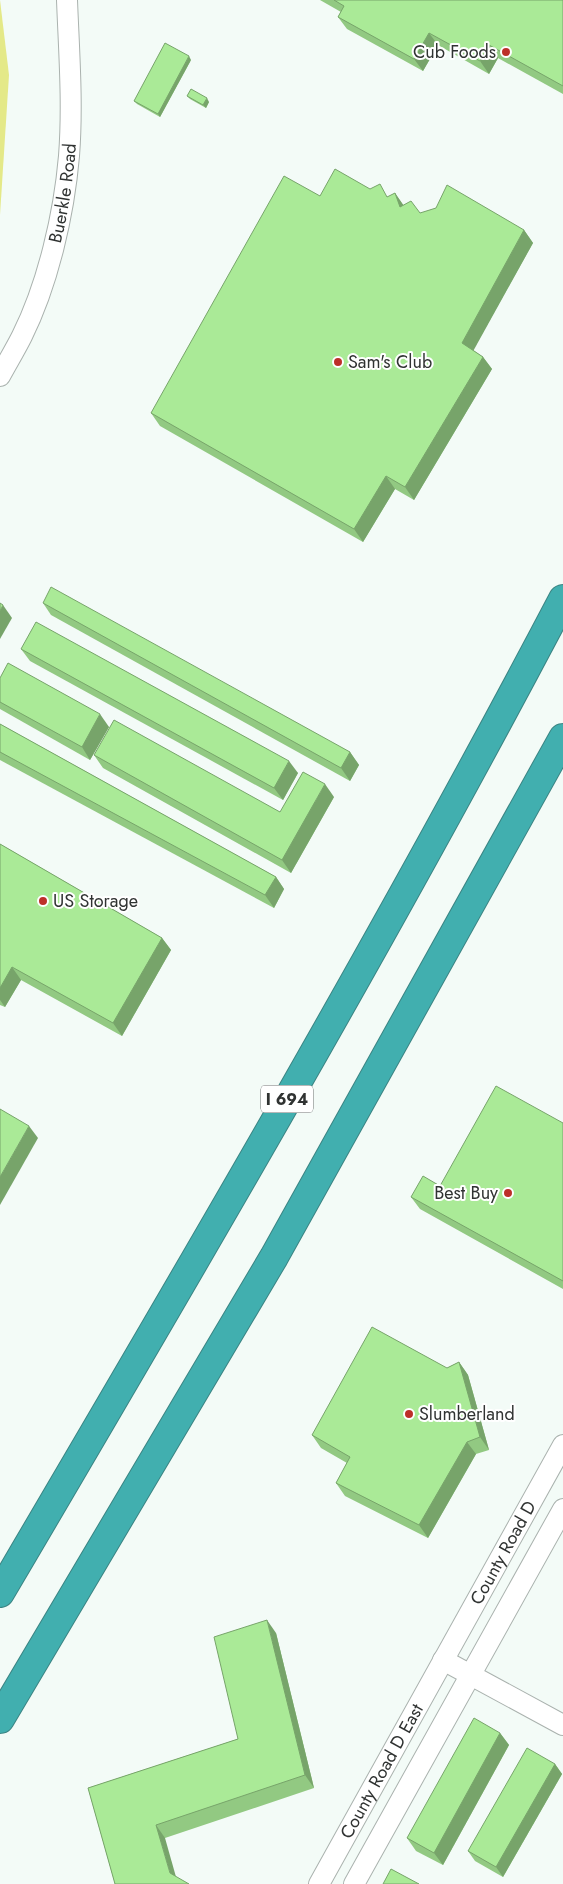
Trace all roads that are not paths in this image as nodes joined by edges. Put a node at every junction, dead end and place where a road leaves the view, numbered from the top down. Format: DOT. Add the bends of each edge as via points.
graph roads {
  1 [pos="67,0"];
  2 [pos="0,376"];
  3 [pos="563,599"];
  4 [pos="563,738"];
  5 [pos="563,743"];
  6 [pos="547,767"];
  7 [pos="563,1445"];
  8 [pos="563,1509"];
  9 [pos="0,1593"];
  10 [pos="443,1660"];
  11 [pos="470,1675"];
  12 [pos="0,1719"];
  13 [pos="563,1725"];
  14 [pos="319,1884"];
  15 [pos="354,1884"];
  1 -- 2 [label="street, Buerkle Road" via="71,104 63,202 40,292 23,335"];
  3 -- 9 [label="highway, I 694" via="460,794 217,1224"];
  4 -- 6 [label="highway"];
  5 -- 6 [label="highway"];
  6 -- 12 [label="highway" via="274,1258"];
  7 -- 10 [label="street, County Road D"];
  8 -- 11 [label="street, County Road D"];
  10 -- 11 [label="street"];
  10 -- 14 [label="street, County Road D East"];
  11 -- 13 [label="street"];
  11 -- 15 [label="street, County Road D East"];
}
